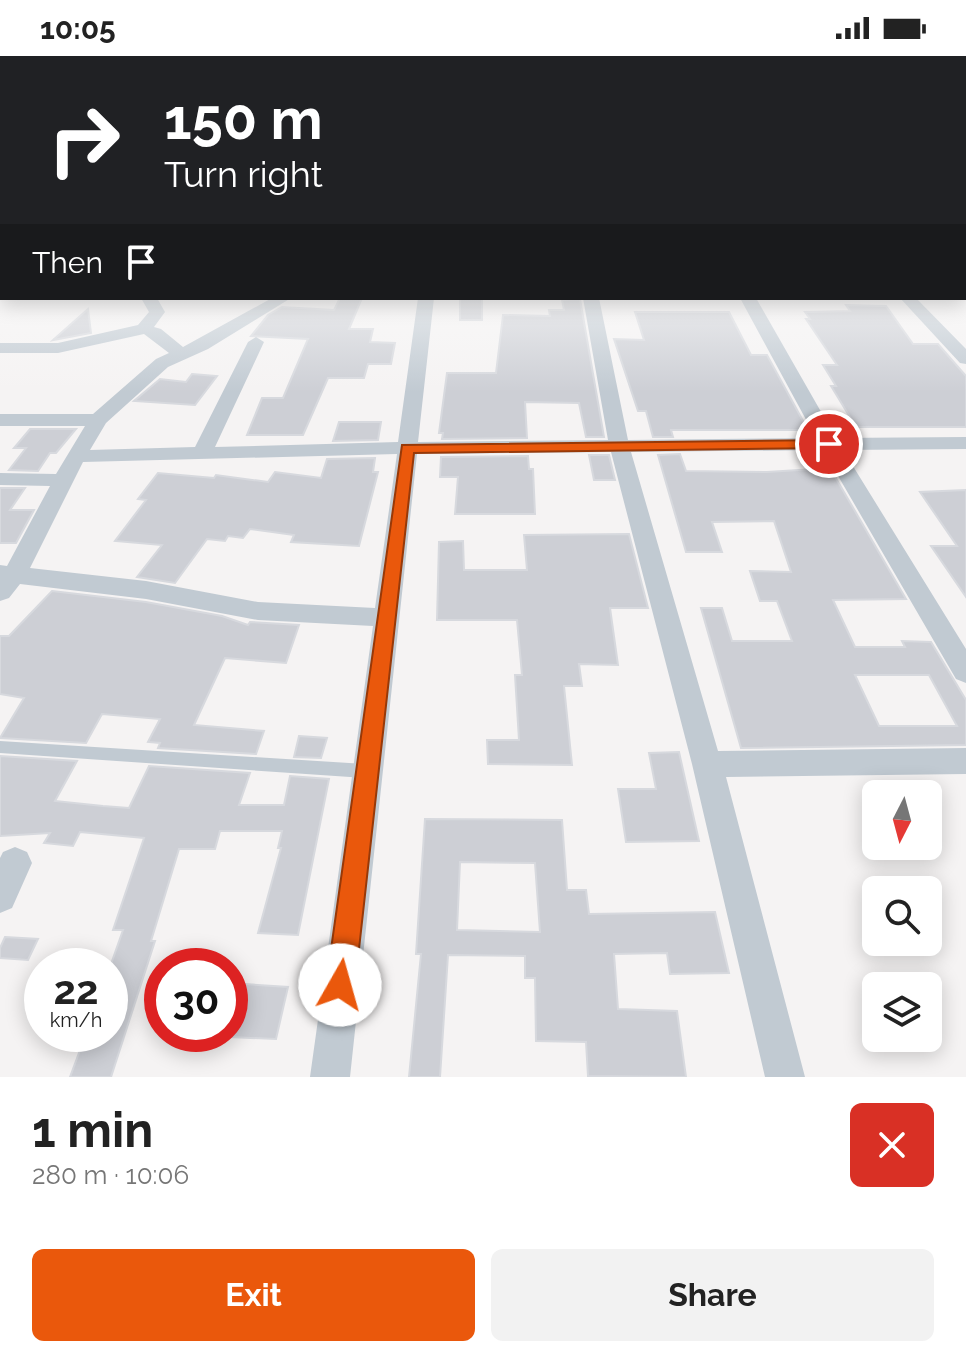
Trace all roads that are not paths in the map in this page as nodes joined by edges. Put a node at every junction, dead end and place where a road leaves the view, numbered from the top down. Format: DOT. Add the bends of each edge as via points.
graph roads {
  1 [pos="150,300"];
  2 [pos="280,300"];
  3 [pos="426,300"];
  4 [pos="591,300"];
  5 [pos="749,300"];
  6 [pos="910,300"];
  7 [pos="144,329"];
  8 [pos="256,342"];
  9 [pos="0,348"];
  10 [pos="179,353"];
  11 [pos="966,359"];
  12 [pos="0,420"];
  13 [pos="98,420"];
  14 [pos="966,443"];
  15 [pos="829,444"];
  16 [pos="619,446"];
  17 [pos="407,448"];
  18 [pos="202,453"];
  19 [pos="76,456"];
  20 [pos="0,479"];
  21 [pos="63,480"];
  22 [pos="5,580"];
  23 [pos="386,618"];
  24 [pos="966,672"];
  25 [pos="0,747"];
  26 [pos="966,761"];
  27 [pos="707,764"];
  28 [pos="365,771"];
  29 [pos="15,863"];
  30 [pos="0,896"];
  31 [pos="330,1077"];
  32 [pos="785,1077"];
  1 -- 7 [label="street" via="157,312"];
  2 -- 10 [label="street"];
  3 -- 17 [label="street"];
  4 -- 16 [label="street"];
  5 -- 15 [label="street"];
  6 -- 11 [label="street"];
  7 -- 9 [label="street" via="58,348"];
  7 -- 10 [label="street"];
  8 -- 18 [label="street"];
  10 -- 13 [label="street"];
  12 -- 13 [label="street"];
  13 -- 19 [label="street"];
  14 -- 15 [label="street"];
  15 -- 16 [label="street"];
  15 -- 24 [label="street"];
  16 -- 17 [label="street"];
  16 -- 27 [label="street"];
  17 -- 18 [label="street"];
  17 -- 23 [label="street"];
  18 -- 19 [label="street"];
  19 -- 21 [label="street"];
  20 -- 21 [label="street"];
  21 -- 22 [label="street"];
  22 -- 23 [label="street" via="146,590 258,611"];
  23 -- 28 [label="street"];
  25 -- 28 [label="lane"];
  26 -- 27 [label="street"];
  27 -- 32 [label="street"];
  28 -- 31 [label="street"];
  29 -- 30 [label="street"];
}
